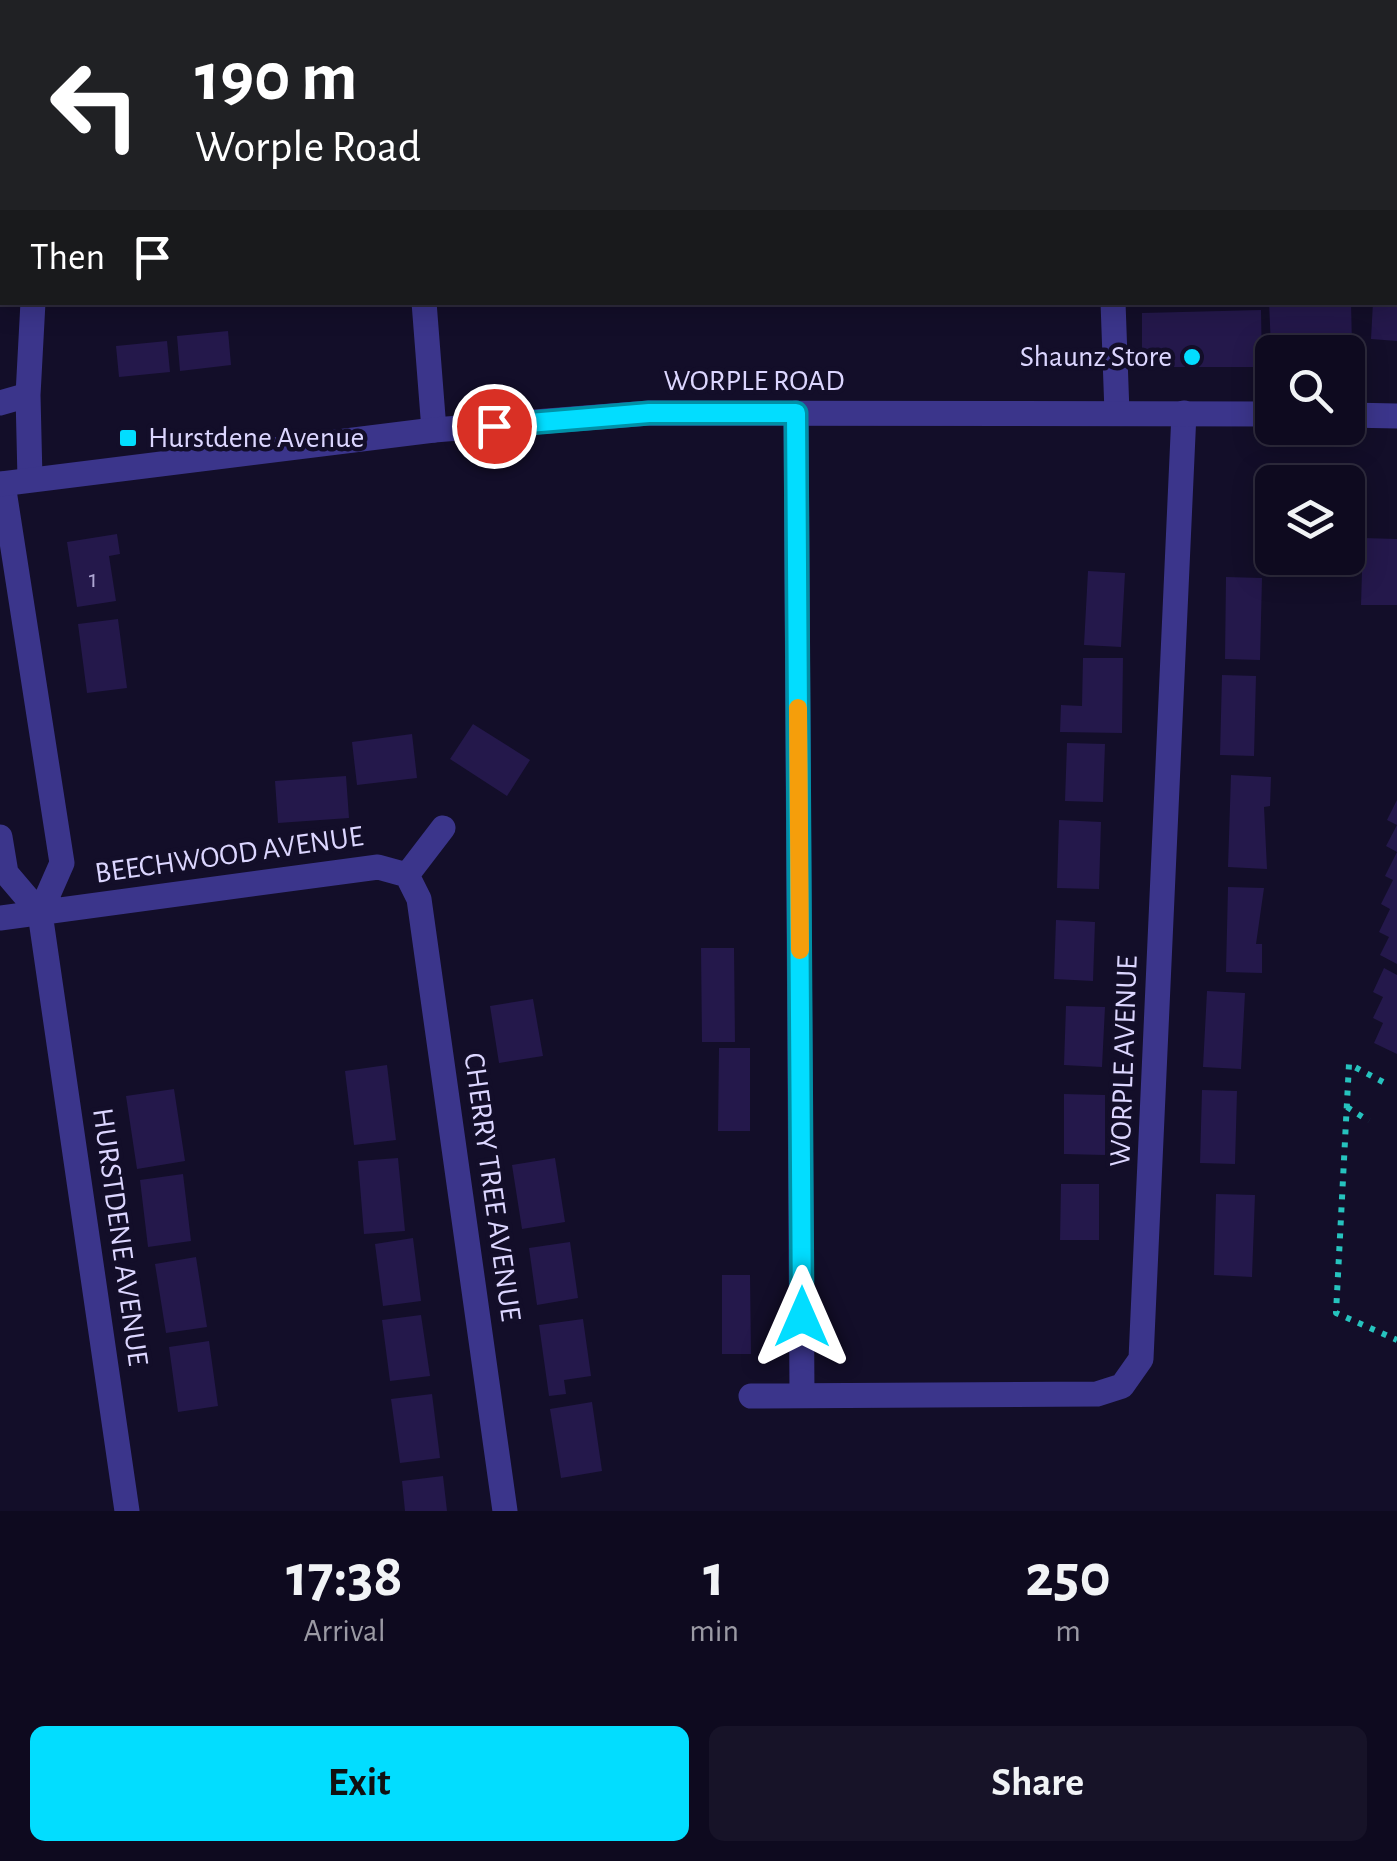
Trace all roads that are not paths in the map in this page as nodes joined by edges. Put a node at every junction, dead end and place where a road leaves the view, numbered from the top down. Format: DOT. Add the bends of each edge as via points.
graph roads {
  1 [pos="34,305"];
  2 [pos="424,305"];
  3 [pos="1113,305"];
  4 [pos="28,396"];
  5 [pos="0,403"];
  6 [pos="796,413"];
  7 [pos="1117,413"];
  8 [pos="1184,413"];
  9 [pos="1255,414"];
  10 [pos="1365,415"];
  11 [pos="1397,416"];
  12 [pos="434,430"];
  13 [pos="30,479"];
  14 [pos="2,484"];
  15 [pos="443,828"];
  16 [pos="0,836"];
  17 [pos="407,875"];
  18 [pos="40,914"];
  19 [pos="0,918"];
  20 [pos="751,1396"];
  21 [pos="802,1396"];
  22 [pos="127,1511"];
  23 [pos="506,1511"];
  1 -- 4 [label="street"];
  2 -- 12 [label="street"];
  3 -- 7 [label="street"];
  4 -- 5 [label="street"];
  4 -- 13 [label="street"];
  6 -- 7 [label="street, WORPLE ROAD"];
  6 -- 12 [label="street, WORPLE ROAD" via="649,413"];
  6 -- 21 [label="street"];
  7 -- 8 [label="street, WORPLE ROAD"];
  8 -- 9 [label="street, WORPLE ROAD"];
  8 -- 21 [label="street, WORPLE AVENUE" via="1141,1359 1122,1386 1097,1394"];
  10 -- 11 [label="street"];
  12 -- 13 [label="street, WORPLE ROAD"];
  13 -- 14 [label="street, WORPLE ROAD"];
  14 -- 18 [label="street" via="62,863"];
  15 -- 17 [label="street"];
  16 -- 18 [label="street" via="6,873"];
  17 -- 18 [label="street, BEECHWOOD AVENUE" via="378,867"];
  17 -- 23 [label="street, CHERRY TREE AVENUE" via="419,899"];
  18 -- 19 [label="street, BEECHWOOD AVENUE"];
  18 -- 22 [label="street, HURSTDENE AVENUE"];
  20 -- 21 [label="street, WORPLE AVENUE"];
}
